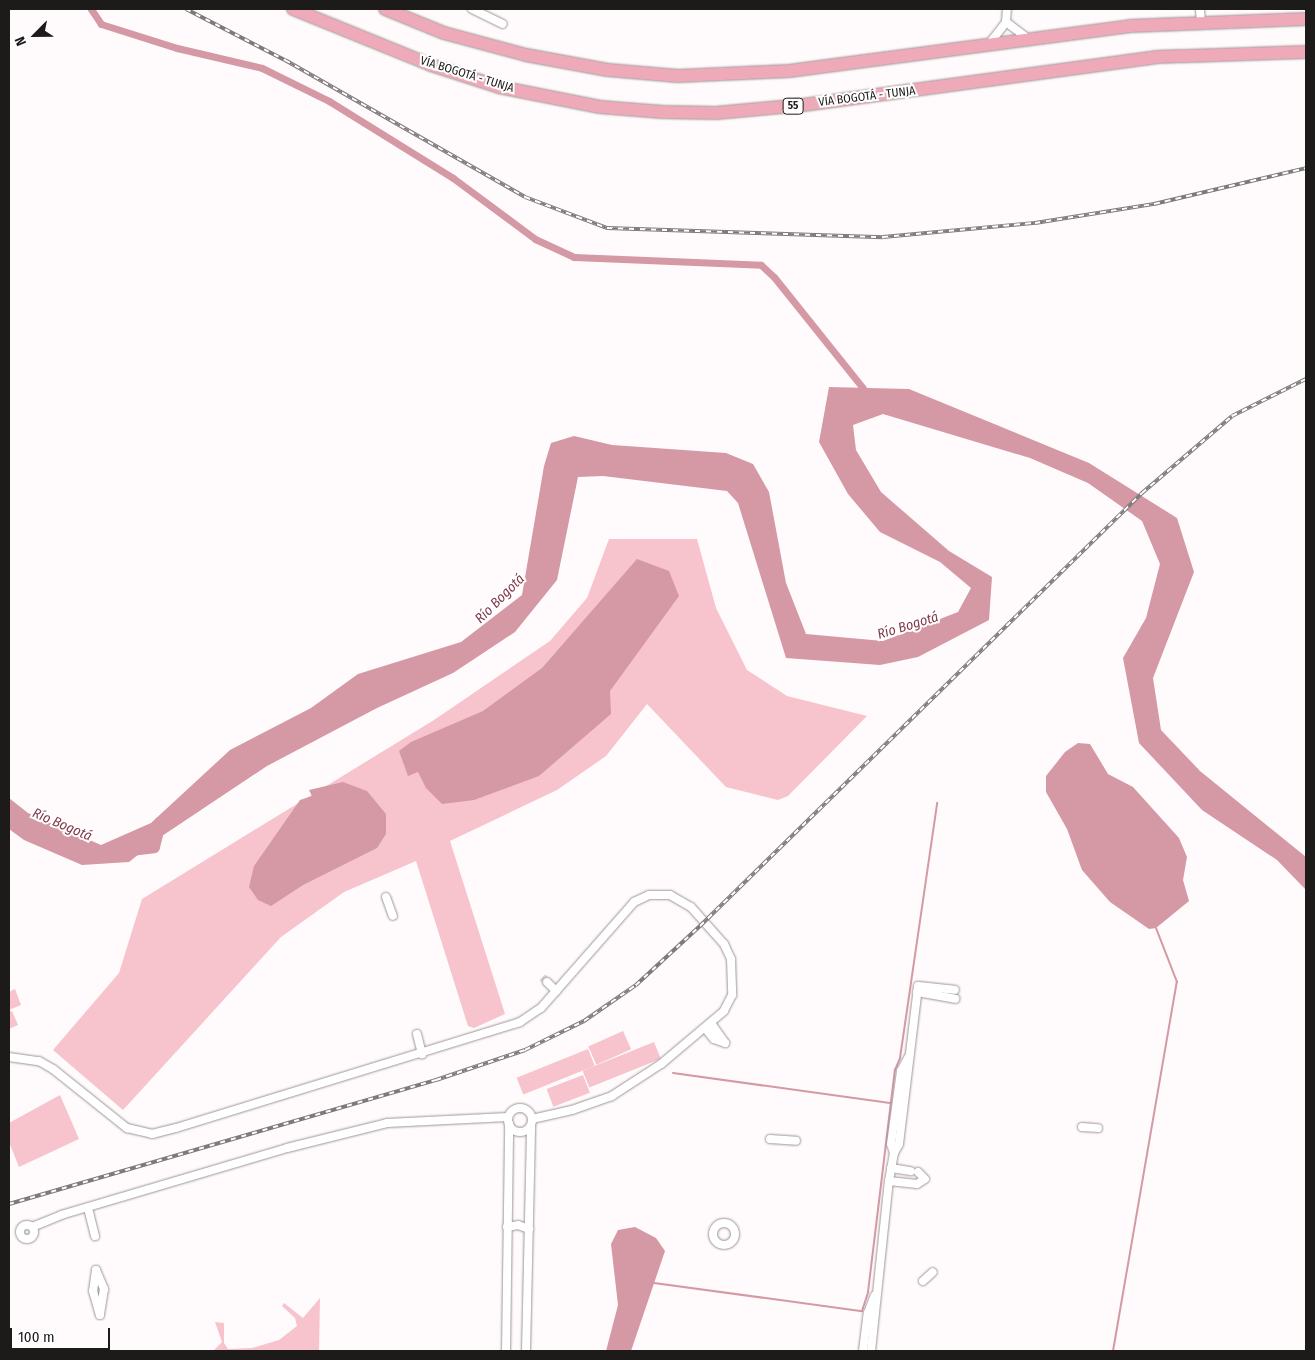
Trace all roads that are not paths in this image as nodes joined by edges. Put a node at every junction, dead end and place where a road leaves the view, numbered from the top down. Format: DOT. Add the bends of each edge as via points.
graph roads {
  1 [pos="293,9"];
  2 [pos="385,9"];
  3 [pos="472,9"];
  4 [pos="1007,9"];
  5 [pos="1200,9"];
  6 [pos="404,13"];
  7 [pos="1306,19"];
  8 [pos="1006,22"];
  9 [pos="1201,22"];
  10 [pos="502,24"];
  11 [pos="1027,38"];
  12 [pos="989,44"];
  13 [pos="1306,52"];
  14 [pos="386,897"];
  15 [pos="393,916"];
  16 [pos="547,982"];
  17 [pos="917,989"];
  18 [pos="955,990"];
  19 [pos="556,991"];
  20 [pos="955,999"];
  21 [pos="416,1034"];
  22 [pos="422,1054"];
  23 [pos="9,1057"];
  24 [pos="508,1121"];
  25 [pos="531,1122"];
  26 [pos="1082,1127"];
  27 [pos="1098,1128"];
  28 [pos="770,1138"];
  29 [pos="796,1141"];
  30 [pos="891,1168"];
  31 [pos="889,1180"];
  32 [pos="88,1208"];
  33 [pos="32,1227"];
  34 [pos="508,1227"];
  35 [pos="529,1230"];
  36 [pos="94,1236"];
  37 [pos="934,1272"];
  38 [pos="923,1281"];
  39 [pos="876,1291"];
  40 [pos="506,1351"];
  41 [pos="526,1351"];
  42 [pos="863,1351"];
  43 [pos="872,1351"];
  1 -- 13 [label="highway, VÍA BOGOTÁ - TUNJA / 55" via="431,65 499,87 600,107 672,113 716,113 803,105 1156,57"];
  2 -- 6 [label="highway"];
  3 -- 10 [label="street"];
  4 -- 8 [label="street"];
  5 -- 9 [label="street"];
  6 -- 12 [label="highway" via="444,33 526,55 648,74 712,76 789,71"];
  7 -- 9 [label="highway"];
  8 -- 11 [label="street"];
  8 -- 12 [label="street"];
  9 -- 11 [label="highway" via="1130,26"];
  11 -- 12 [label="highway"];
  14 -- 15 [label="street"];
  16 -- 19 [label="street"];
  17 -- 18 [label="street"];
  17 -- 20 [label="street"];
  17 -- 30 [label="street" via="908,1058 900,1071"];
  19 -- 22 [label="street" via="541,1008 520,1022"];
  19 -- 25 [label="street" via="634,902 649,895 670,895 691,907 724,944 731,959 732,995 724,1011 708,1026 661,1064 612,1096"];
  21 -- 22 [label="street"];
  22 -- 23 [label="street" via="152,1134 127,1128 39,1061"];
  24 -- 25 [label="street" via="519,1132"];
  24 -- 25 [label="street" via="513,1110 521,1108 529,1112"];
  24 -- 32 [label="street" via="388,1123 287,1148"];
  24 -- 34 [label="street"];
  25 -- 35 [label="street"];
  26 -- 27 [label="street"];
  28 -- 29 [label="street"];
  30 -- 31 [label="street"];
  30 -- 31 [label="street" via="914,1172 926,1179 918,1184"];
  31 -- 39 [label="street"];
  32 -- 33 [label="street"];
  32 -- 36 [label="street"];
  34 -- 35 [label="street" via="518,1225"];
  34 -- 40 [label="street"];
  35 -- 41 [label="street"];
  37 -- 38 [label="street"];
  39 -- 42 [label="street" via="868,1312"];
  39 -- 43 [label="street"];
}
